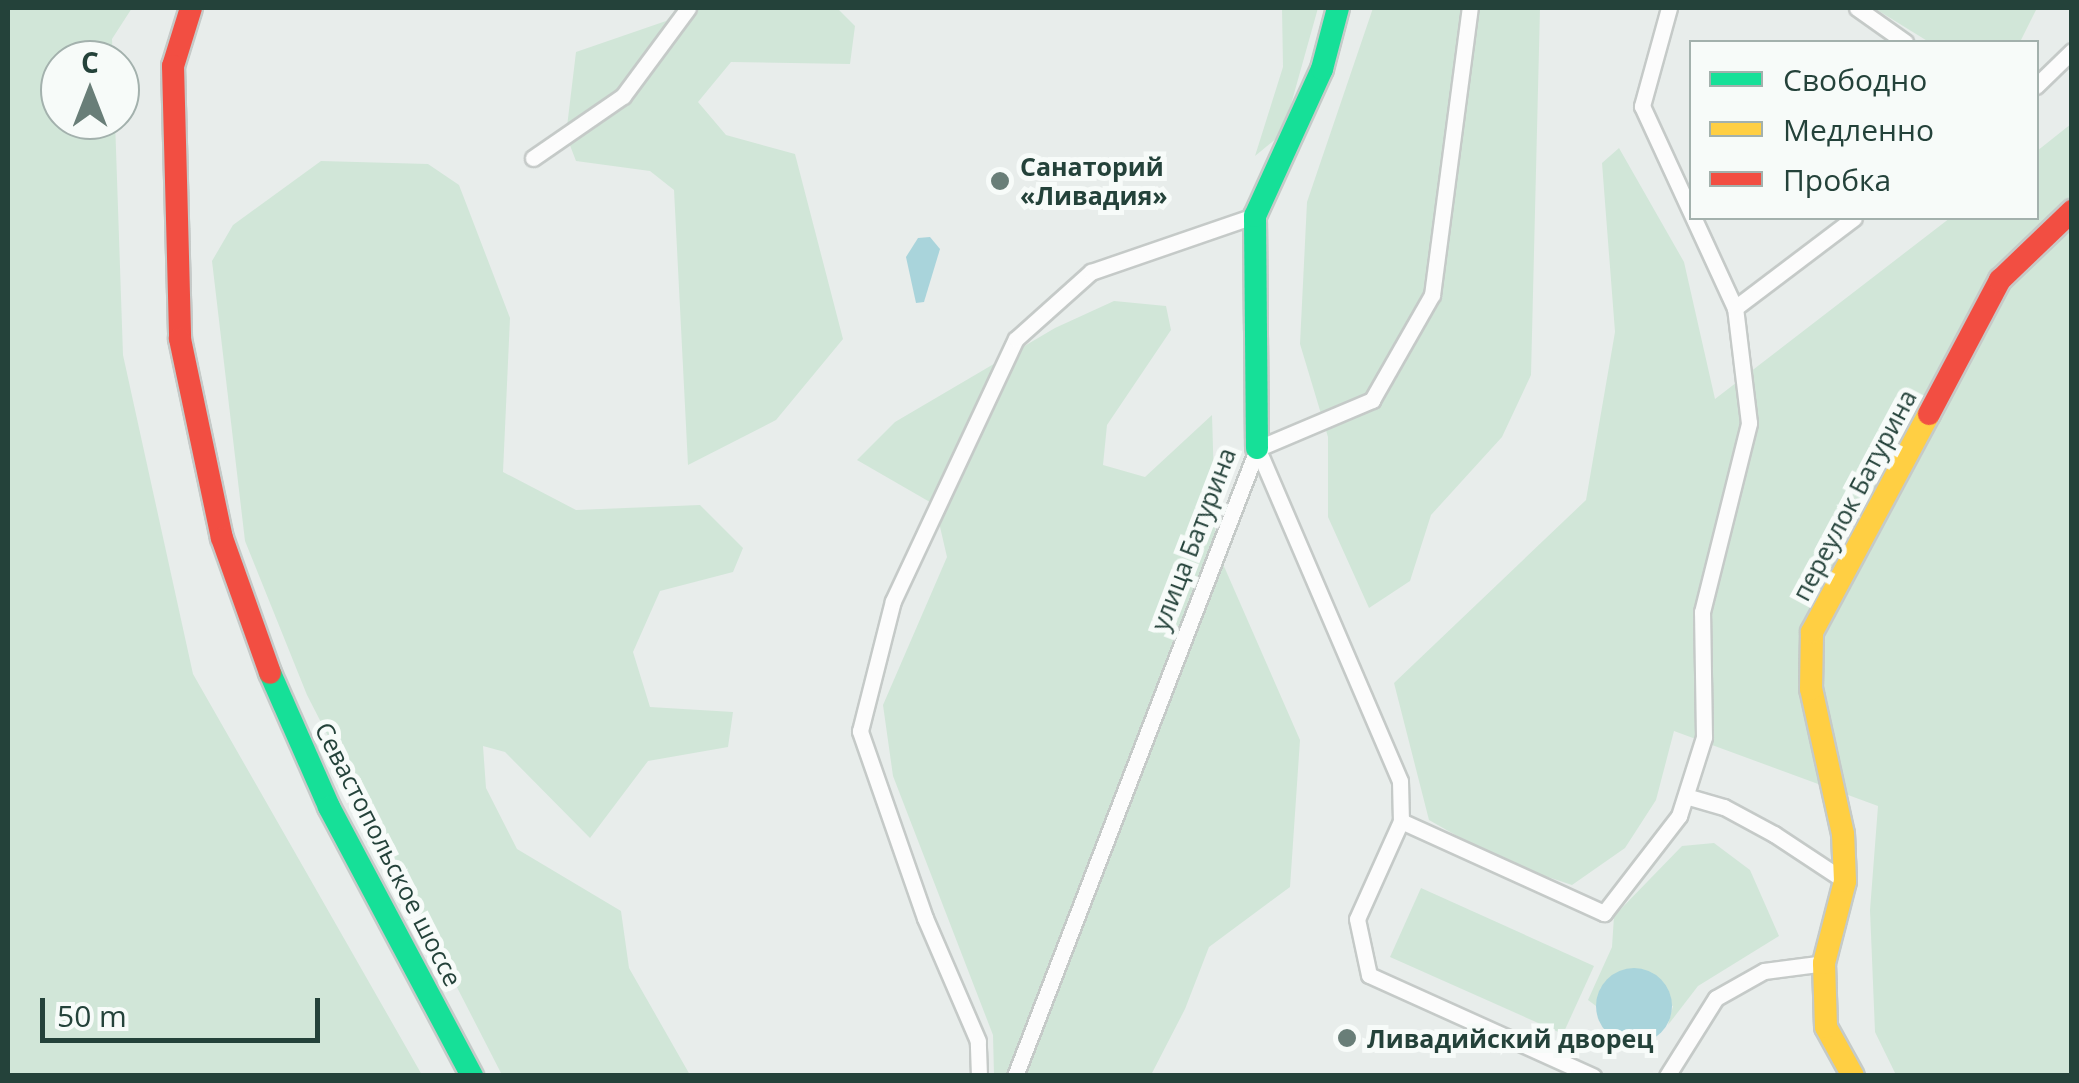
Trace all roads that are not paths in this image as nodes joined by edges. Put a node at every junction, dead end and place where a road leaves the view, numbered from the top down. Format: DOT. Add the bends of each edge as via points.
graph roads {
  1 [pos="191,8"];
  2 [pos="688,8"];
  3 [pos="1338,8"];
  4 [pos="1470,8"];
  5 [pos="1669,8"];
  6 [pos="1857,8"];
  7 [pos="1902,40"];
  8 [pos="2072,51"];
  9 [pos="2039,83"];
  10 [pos="534,158"];
  11 [pos="1689,208"];
  12 [pos="2072,211"];
  13 [pos="1255,216"];
  14 [pos="1694,220"];
  15 [pos="1851,220"];
  16 [pos="1735,308"];
  17 [pos="1257,448"];
  18 [pos="1689,797"];
  19 [pos="1401,822"];
  20 [pos="1845,881"];
  21 [pos="1824,963"];
  22 [pos="472,1076"];
  23 [pos="978,1076"];
  24 [pos="1016,1076"];
  25 [pos="1593,1076"];
  26 [pos="1667,1076"];
  27 [pos="1853,1076"];
  1 -- 22 [label="street, Севастопольское шоссе" via="173,66 180,339 222,538 271,675 329,807"];
  2 -- 10 [label="lane" via="623,96"];
  3 -- 13 [label="street, улица Батурина" via="1322,69"];
  4 -- 17 [label="lane" via="1432,295 1372,400"];
  5 -- 11 [label="lane" via="1642,106"];
  6 -- 7 [label="lane"];
  8 -- 9 [label="lane"];
  12 -- 20 [label="street, переулок Батурина" via="2000,280 1812,632 1811,690 1843,834"];
  13 -- 17 [label="street, улица Батурина"];
  13 -- 23 [label="lane" via="1091,272 1016,339 894,601 860,731 925,918 978,1042"];
  14 -- 16 [label="lane"];
  15 -- 16 [label="lane"];
  16 -- 18 [label="lane" via="1749,423 1702,612 1704,737"];
  17 -- 19 [label="lane" via="1400,780"];
  17 -- 24 [label="lane, улица Батурина"];
  18 -- 19 [label="lane" via="1604,913"];
  18 -- 20 [label="lane" via="1724,807"];
  19 -- 25 [label="lane" via="1357,919 1369,974"];
  20 -- 21 [label="street, переулок Батурина"];
  21 -- 26 [label="lane" via="1764,971 1716,998"];
  21 -- 27 [label="street, переулок Батурина" via="1826,1026"];
}
